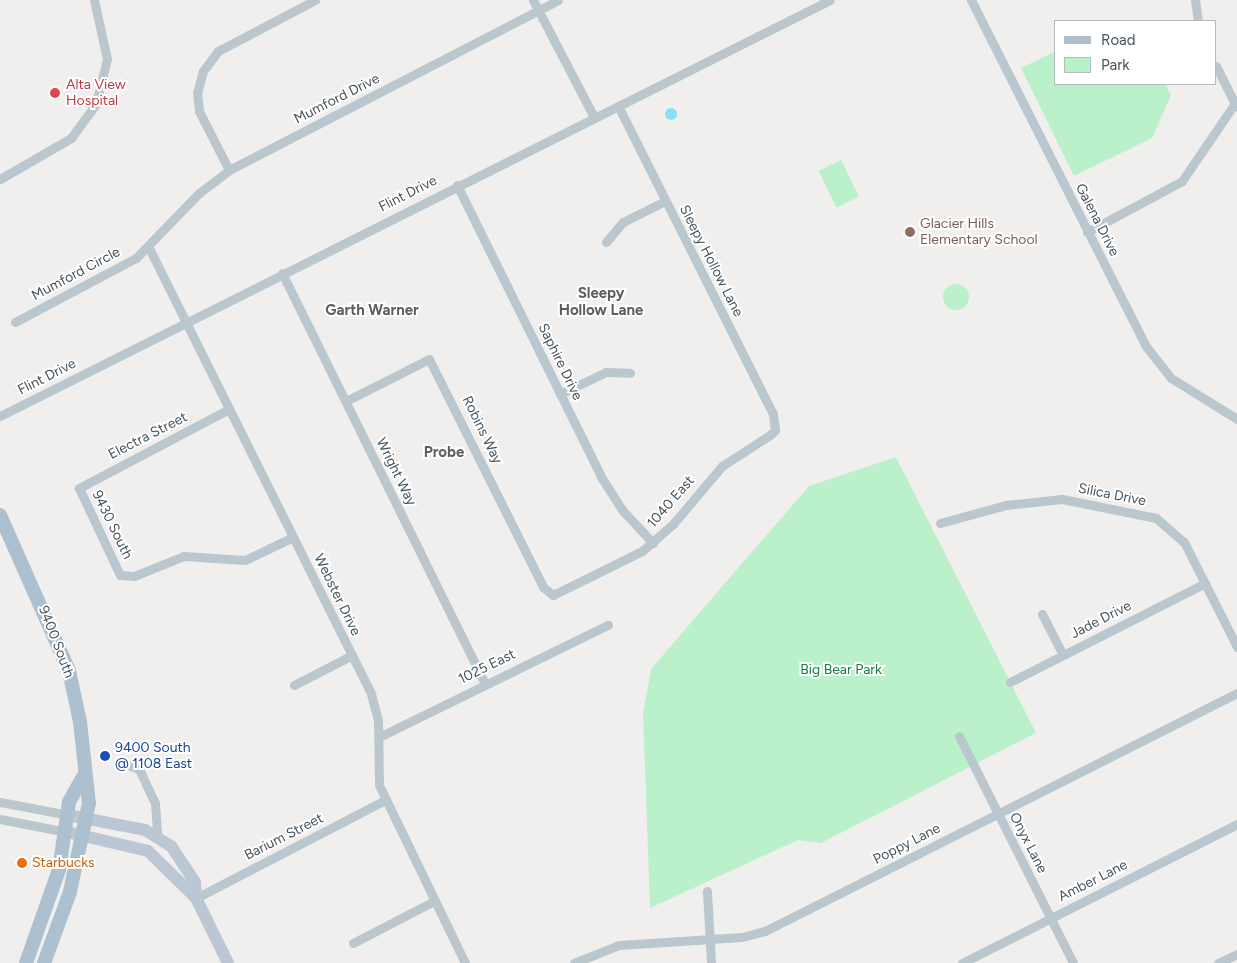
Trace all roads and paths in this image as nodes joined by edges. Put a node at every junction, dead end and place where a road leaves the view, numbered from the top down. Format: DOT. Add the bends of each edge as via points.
graph roads {
  1 [pos="94,0"];
  2 [pos="315,0"];
  3 [pos="533,0"];
  4 [pos="558,0"];
  5 [pos="830,0"];
  6 [pos="971,0"];
  7 [pos="1195,0"];
  8 [pos="538,10"];
  9 [pos="1198,20"];
  10 [pos="1217,68"];
  11 [pos="1236,104"];
  12 [pos="618,106"];
  13 [pos="594,117"];
  14 [pos="229,170"];
  15 [pos="0,179"];
  16 [pos="457,185"];
  17 [pos="665,201"];
  18 [pos="1087,232"];
  19 [pos="606,242"];
  20 [pos="149,248"];
  21 [pos="282,273"];
  22 [pos="15,322"];
  23 [pos="186,322"];
  24 [pos="630,373"];
  25 [pos="560,394"];
  26 [pos="346,401"];
  27 [pos="229,409"];
  28 [pos="0,416"];
  29 [pos="1237,420"];
  30 [pos="775,430"];
  31 [pos="79,488"];
  32 [pos="0,515"];
  33 [pos="940,524"];
  34 [pos="293,537"];
  35 [pos="653,543"];
  36 [pos="1205,583"];
  37 [pos="553,595"];
  38 [pos="1042,614"];
  39 [pos="608,625"];
  40 [pos="1237,647"];
  41 [pos="352,655"];
  42 [pos="1063,655"];
  43 [pos="1010,682"];
  44 [pos="485,683"];
  45 [pos="294,684"];
  46 [pos="1237,693"];
  47 [pos="379,736"];
  48 [pos="959,736"];
  49 [pos="125,764"];
  50 [pos="83,777"];
  51 [pos="385,800"];
  52 [pos="0,802"];
  53 [pos="998,813"];
  54 [pos="68,815"];
  55 [pos="0,819"];
  56 [pos="87,819"];
  57 [pos="1237,824"];
  58 [pos="67,832"];
  59 [pos="84,835"];
  60 [pos="157,835"];
  61 [pos="707,892"];
  62 [pos="196,898"];
  63 [pos="434,901"];
  64 [pos="1051,918"];
  65 [pos="710,939"];
  66 [pos="353,943"];
  67 [pos="1237,954"];
  68 [pos="26,963"];
  69 [pos="44,963"];
  70 [pos="228,963"];
  71 [pos="465,963"];
  72 [pos="574,963"];
  73 [pos="711,963"];
  74 [pos="962,963"];
  75 [pos="1073,963"];
  76 [pos="1218,963"];
  1 -- 15 [label="street" via="107,59 96,104 71,138"];
  2 -- 14 [label="street" via="218,51 203,71 197,93 202,120"];
  3 -- 8 [label="street"];
  4 -- 8 [label="street, Mumford Drive"];
  5 -- 12 [label="street, Flint Drive"];
  6 -- 18 [label="street, Galena Drive"];
  7 -- 9 [label="street"];
  8 -- 13 [label="street"];
  8 -- 14 [label="street, Mumford Drive"];
  10 -- 11 [label="street"];
  11 -- 18 [label="street" via="1182,181"];
  12 -- 13 [label="street, Flint Drive"];
  12 -- 17 [label="street, Sleepy Hollow Lane"];
  13 -- 16 [label="street, Flint Drive"];
  14 -- 20 [label="street, Mumford Drive" via="199,193"];
  16 -- 21 [label="street, Flint Drive"];
  16 -- 25 [label="street, Saphire Drive"];
  17 -- 19 [label="street" via="623,222"];
  17 -- 30 [label="street, Sleepy Hollow Lane" via="768,405"];
  18 -- 29 [label="street, Galena Drive" via="1156,362 1190,392"];
  20 -- 22 [label="street, Mumford Circle"];
  20 -- 23 [label="street, Webster Drive"];
  21 -- 23 [label="street, Flint Drive"];
  21 -- 26 [label="street, Wright Way"];
  23 -- 27 [label="street, Webster Drive"];
  23 -- 28 [label="street, Flint Drive"];
  24 -- 25 [label="street" via="606,372"];
  25 -- 35 [label="street, Saphire Drive" via="611,495"];
  26 -- 37 [label="street, Robins Way" via="429,359 544,587"];
  26 -- 44 [label="street, Wright Way"];
  27 -- 31 [label="street, Electra Street"];
  27 -- 34 [label="street, Webster Drive"];
  30 -- 35 [label="street, 1040 East" via="722,466"];
  31 -- 34 [label="street, 9430 South" via="120,575 134,576 184,556 246,560"];
  32 -- 50 [label="main road, 9400 South" via="69,671 80,722"];
  33 -- 36 [label="street, Silica Drive" via="1044,500 1126,510 1156,518 1177,533"];
  34 -- 41 [label="street, Webster Drive"];
  35 -- 37 [label="street, 1040 East" via="616,566"];
  36 -- 40 [label="street, Silica Drive"];
  36 -- 42 [label="street, Jade Drive"];
  38 -- 42 [label="street"];
  39 -- 44 [label="street, 1025 East"];
  41 -- 45 [label="street"];
  41 -- 47 [label="street, Webster Drive" via="376,708"];
  42 -- 43 [label="street, Jade Drive"];
  44 -- 47 [label="street, 1025 East"];
  46 -- 53 [label="street, Poppy Lane"];
  47 -- 51 [label="street, Webster Drive" via="377,772"];
  48 -- 53 [label="street, Onyx Lane"];
  49 -- 60 [label="street" via="139,769 155,803"];
  50 -- 54 [label="main road" via="69,802"];
  50 -- 56 [label="main road, 9400 South"];
  51 -- 62 [label="street, Barium Street"];
  51 -- 63 [label="street, Webster Drive"];
  52 -- 54 [label="street"];
  53 -- 64 [label="street, Onyx Lane"];
  53 -- 65 [label="street, Poppy Lane" via="765,931"];
  54 -- 56 [label="main road"];
  54 -- 58 [label="main road"];
  55 -- 58 [label="street"];
  56 -- 59 [label="main road, 9400 South"];
  56 -- 60 [label="main road"];
  57 -- 64 [label="street, Amber Lane"];
  58 -- 59 [label="main road"];
  58 -- 68 [label="main road" via="52,893"];
  59 -- 62 [label="main road" via="148,851"];
  59 -- 69 [label="main road, 9400 South" via="70,892"];
  60 -- 62 [label="main road" via="182,860 195,882"];
  61 -- 65 [label="street"];
  62 -- 70 [label="main road"];
  63 -- 66 [label="street"];
  63 -- 71 [label="street, Webster Drive"];
  64 -- 74 [label="street, Amber Lane"];
  64 -- 75 [label="street, Onyx Lane"];
  65 -- 72 [label="street, Poppy Lane" via="619,945"];
  65 -- 73 [label="street"];
  67 -- 76 [label="street"];
}
